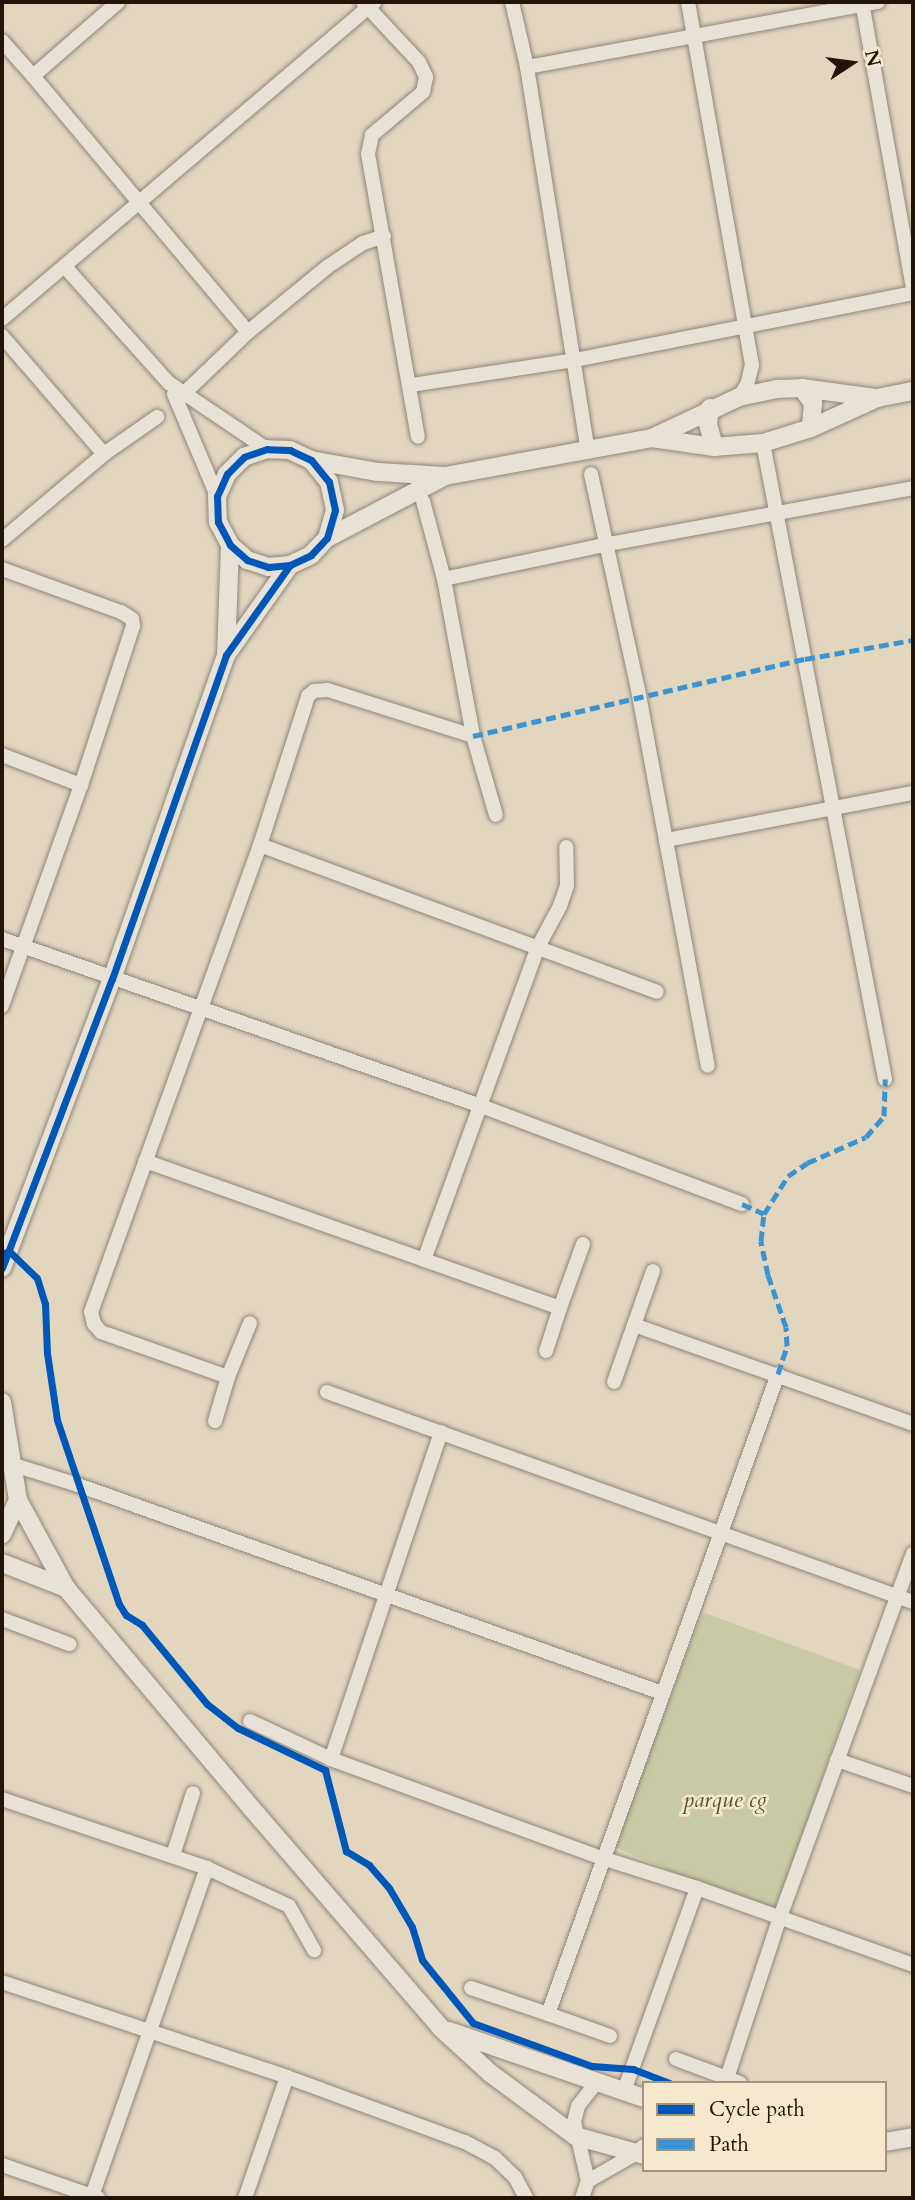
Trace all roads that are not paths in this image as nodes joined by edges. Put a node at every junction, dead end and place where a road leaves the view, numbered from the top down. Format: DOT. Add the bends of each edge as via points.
graph roads {
  1 [pos="118,2"];
  2 [pos="512,2"];
  3 [pos="688,2"];
  4 [pos="878,2"];
  5 [pos="862,3"];
  6 [pos="368,4"];
  7 [pos="693,35"];
  8 [pos="2,41"];
  9 [pos="527,67"];
  10 [pos="33,76"];
  11 [pos="141,201"];
  12 [pos="384,236"];
  13 [pos="66,268"];
  14 [pos="913,291"];
  15 [pos="2,319"];
  16 [pos="745,327"];
  17 [pos="248,332"];
  18 [pos="2,336"];
  19 [pos="575,360"];
  20 [pos="752,365"];
  21 [pos="411,385"];
  22 [pos="802,388"];
  23 [pos="777,389"];
  24 [pos="913,391"];
  25 [pos="180,397"];
  26 [pos="739,397"];
  27 [pos="877,398"];
  28 [pos="710,408"];
  29 [pos="157,417"];
  30 [pos="811,428"];
  31 [pos="418,438"];
  32 [pos="652,438"];
  33 [pos="763,443"];
  34 [pos="714,447"];
  35 [pos="267,449"];
  36 [pos="588,452"];
  37 [pos="104,454"];
  38 [pos="311,460"];
  39 [pos="591,474"];
  40 [pos="445,476"];
  41 [pos="913,488"];
  42 [pos="217,496"];
  43 [pos="424,501"];
  44 [pos="779,514"];
  45 [pos="327,538"];
  46 [pos="2,540"];
  47 [pos="608,544"];
  48 [pos="230,545"];
  49 [pos="290,565"];
  50 [pos="2,569"];
  51 [pos="444,579"];
  52 [pos="226,655"];
  53 [pos="473,736"];
  54 [pos="2,755"];
  55 [pos="81,785"];
  56 [pos="913,793"];
  57 [pos="833,808"];
  58 [pos="496,815"];
  59 [pos="666,840"];
  60 [pos="260,845"];
  61 [pos="566,847"];
  62 [pos="2,939"];
  63 [pos="24,947"];
  64 [pos="538,947"];
  65 [pos="113,979"];
  66 [pos="657,992"];
  67 [pos="2,1006"];
  68 [pos="203,1008"];
  69 [pos="708,1066"];
  70 [pos="885,1079"];
  71 [pos="481,1106"];
  72 [pos="145,1161"];
  73 [pos="742,1203"];
  74 [pos="583,1244"];
  75 [pos="424,1260"];
  76 [pos="2,1268"];
  77 [pos="653,1271"];
  78 [pos="560,1308"];
  79 [pos="250,1323"];
  80 [pos="634,1325"];
  81 [pos="546,1351"];
  82 [pos="778,1374"];
  83 [pos="228,1377"];
  84 [pos="614,1382"];
  85 [pos="327,1392"];
  86 [pos="2,1402"];
  87 [pos="215,1421"];
  88 [pos="913,1423"];
  89 [pos="441,1432"];
  90 [pos="14,1465"];
  91 [pos="18,1500"];
  92 [pos="722,1533"];
  93 [pos="2,1535"];
  94 [pos="913,1554"];
  95 [pos="2,1563"];
  96 [pos="66,1588"];
  97 [pos="385,1593"];
  98 [pos="898,1596"];
  99 [pos="913,1602"];
  100 [pos="2,1619"];
  101 [pos="69,1644"];
  102 [pos="662,1693"];
  103 [pos="250,1721"];
  104 [pos="331,1759"];
  105 [pos="838,1760"];
  106 [pos="913,1786"];
  107 [pos="193,1793"];
  108 [pos="2,1800"];
  109 [pos="173,1855"];
  110 [pos="605,1859"];
  111 [pos="207,1868"];
  112 [pos="697,1888"];
  113 [pos="780,1917"];
  114 [pos="314,1950"];
  115 [pos="913,1965"];
  116 [pos="2,1982"];
  117 [pos="471,1988"];
  118 [pos="548,2014"];
  119 [pos="151,2029"];
  120 [pos="442,2029"];
  121 [pos="610,2036"];
  122 [pos="677,2059"];
  123 [pos="288,2077"];
  124 [pos="734,2080"];
  125 [pos="596,2083"];
  126 [pos="624,2091"];
  127 [pos="642,2097"];
  128 [pos="575,2136"];
  129 [pos="913,2137"];
  130 [pos="887,2142"];
  131 [pos="641,2152"];
  132 [pos="2,2165"];
  133 [pos="588,2181"];
  134 [pos="95,2197"];
  135 [pos="245,2198"];
  136 [pos="526,2198"];
  137 [pos="582,2198"];
  1 -- 10 [label="street"];
  2 -- 9 [label="street"];
  3 -- 7 [label="street"];
  4 -- 5 [label="street"];
  5 -- 7 [label="street"];
  5 -- 14 [label="street"];
  6 -- 11 [label="street"];
  6 -- 12 [label="street" via="419,62 426,77 423,92 369,142"];
  7 -- 9 [label="street"];
  7 -- 16 [label="street"];
  8 -- 10 [label="street"];
  9 -- 19 [label="street"];
  10 -- 11 [label="street"];
  11 -- 13 [label="street"];
  11 -- 17 [label="street"];
  12 -- 17 [label="street" via="363,243 327,267"];
  12 -- 21 [label="street"];
  13 -- 15 [label="street"];
  13 -- 25 [label="street"];
  14 -- 16 [label="street"];
  16 -- 19 [label="street"];
  16 -- 20 [label="street"];
  17 -- 25 [label="street"];
  18 -- 37 [label="street"];
  19 -- 21 [label="street"];
  19 -- 36 [label="street"];
  20 -- 23 [label="street" via="765,383"];
  20 -- 26 [label="street"];
  21 -- 31 [label="street"];
  22 -- 23 [label="street"];
  22 -- 27 [label="street"];
  22 -- 30 [label="street" via="813,403"];
  23 -- 26 [label="street"];
  24 -- 27 [label="street"];
  25 -- 35 [label="street"];
  25 -- 42 [label="street"];
  26 -- 28 [label="street"];
  27 -- 30 [label="street"];
  28 -- 32 [label="street"];
  28 -- 34 [label="street" via="708,424"];
  29 -- 37 [label="street"];
  30 -- 33 [label="street"];
  32 -- 34 [label="street"];
  32 -- 36 [label="street"];
  33 -- 34 [label="street"];
  33 -- 44 [label="street"];
  35 -- 38 [label="street" via="290,450"];
  35 -- 42 [label="street" via="244,457 227,474"];
  36 -- 40 [label="street"];
  37 -- 46 [label="street"];
  38 -- 40 [label="street" via="378,472"];
  38 -- 45 [label="street" via="329,482 335,510"];
  39 -- 47 [label="street"];
  40 -- 45 [label="street"];
  41 -- 44 [label="street"];
  42 -- 48 [label="street" via="218,522"];
  43 -- 51 [label="street"];
  44 -- 47 [label="street"];
  44 -- 57 [label="street"];
  45 -- 49 [label="street" via="311,555"];
  47 -- 51 [label="street"];
  47 -- 59 [label="street"];
  48 -- 49 [label="street" via="247,560 268,566"];
  48 -- 52 [label="street"];
  49 -- 52 [label="street"];
  50 -- 55 [label="street" via="132,620"];
  51 -- 53 [label="street"];
  52 -- 65 [label="street"];
  53 -- 58 [label="street"];
  53 -- 60 [label="street" via="328,690 314,691 308,696"];
  54 -- 55 [label="street"];
  55 -- 63 [label="street"];
  56 -- 57 [label="street"];
  57 -- 59 [label="street"];
  57 -- 70 [label="street"];
  59 -- 69 [label="street"];
  60 -- 64 [label="street"];
  60 -- 68 [label="street"];
  61 -- 64 [label="street" via="567,886"];
  62 -- 63 [label="street"];
  63 -- 65 [label="street"];
  63 -- 67 [label="street"];
  64 -- 66 [label="street"];
  64 -- 71 [label="street"];
  65 -- 68 [label="street"];
  65 -- 76 [label="street"];
  68 -- 71 [label="street"];
  68 -- 72 [label="street"];
  71 -- 73 [label="street"];
  71 -- 75 [label="street"];
  72 -- 75 [label="street"];
  72 -- 83 [label="street" via="91,1312 94,1324 101,1332"];
  74 -- 78 [label="street"];
  75 -- 78 [label="street"];
  77 -- 80 [label="street"];
  78 -- 81 [label="street"];
  79 -- 83 [label="street"];
  80 -- 82 [label="street"];
  80 -- 84 [label="street"];
  82 -- 88 [label="street"];
  82 -- 92 [label="street"];
  83 -- 87 [label="street"];
  85 -- 89 [label="street"];
  86 -- 90 [label="street"];
  89 -- 92 [label="street"];
  89 -- 97 [label="street"];
  90 -- 91 [label="street"];
  90 -- 97 [label="street"];
  91 -- 93 [label="street"];
  91 -- 96 [label="street"];
  92 -- 98 [label="street"];
  92 -- 102 [label="street"];
  94 -- 98 [label="street"];
  95 -- 96 [label="street"];
  96 -- 120 [label="street"];
  97 -- 102 [label="street"];
  97 -- 104 [label="street"];
  98 -- 99 [label="street"];
  98 -- 105 [label="street"];
  100 -- 101 [label="street"];
  102 -- 110 [label="street"];
  103 -- 104 [label="street"];
  104 -- 110 [label="street"];
  105 -- 106 [label="street"];
  105 -- 113 [label="street"];
  107 -- 109 [label="street"];
  108 -- 109 [label="street"];
  109 -- 111 [label="street"];
  110 -- 112 [label="street"];
  110 -- 118 [label="street"];
  111 -- 114 [label="street" via="289,1906"];
  111 -- 119 [label="street"];
  112 -- 113 [label="street"];
  112 -- 126 [label="street"];
  113 -- 115 [label="street"];
  113 -- 124 [label="street"];
  116 -- 119 [label="street"];
  117 -- 118 [label="street"];
  118 -- 121 [label="street"];
  119 -- 123 [label="street"];
  119 -- 134 [label="street"];
  120 -- 125 [label="street"];
  120 -- 128 [label="street" via="490,2073"];
  122 -- 124 [label="street"];
  123 -- 135 [label="street"];
  123 -- 136 [label="street" via="465,2142 495,2158 515,2177"];
  125 -- 126 [label="street"];
  125 -- 128 [label="street" via="578,2106"];
  126 -- 127 [label="street"];
  128 -- 131 [label="street"];
  128 -- 133 [label="street"];
  129 -- 130 [label="street"];
  131 -- 133 [label="street"];
  132 -- 134 [label="street"];
  133 -- 137 [label="street"];
}
